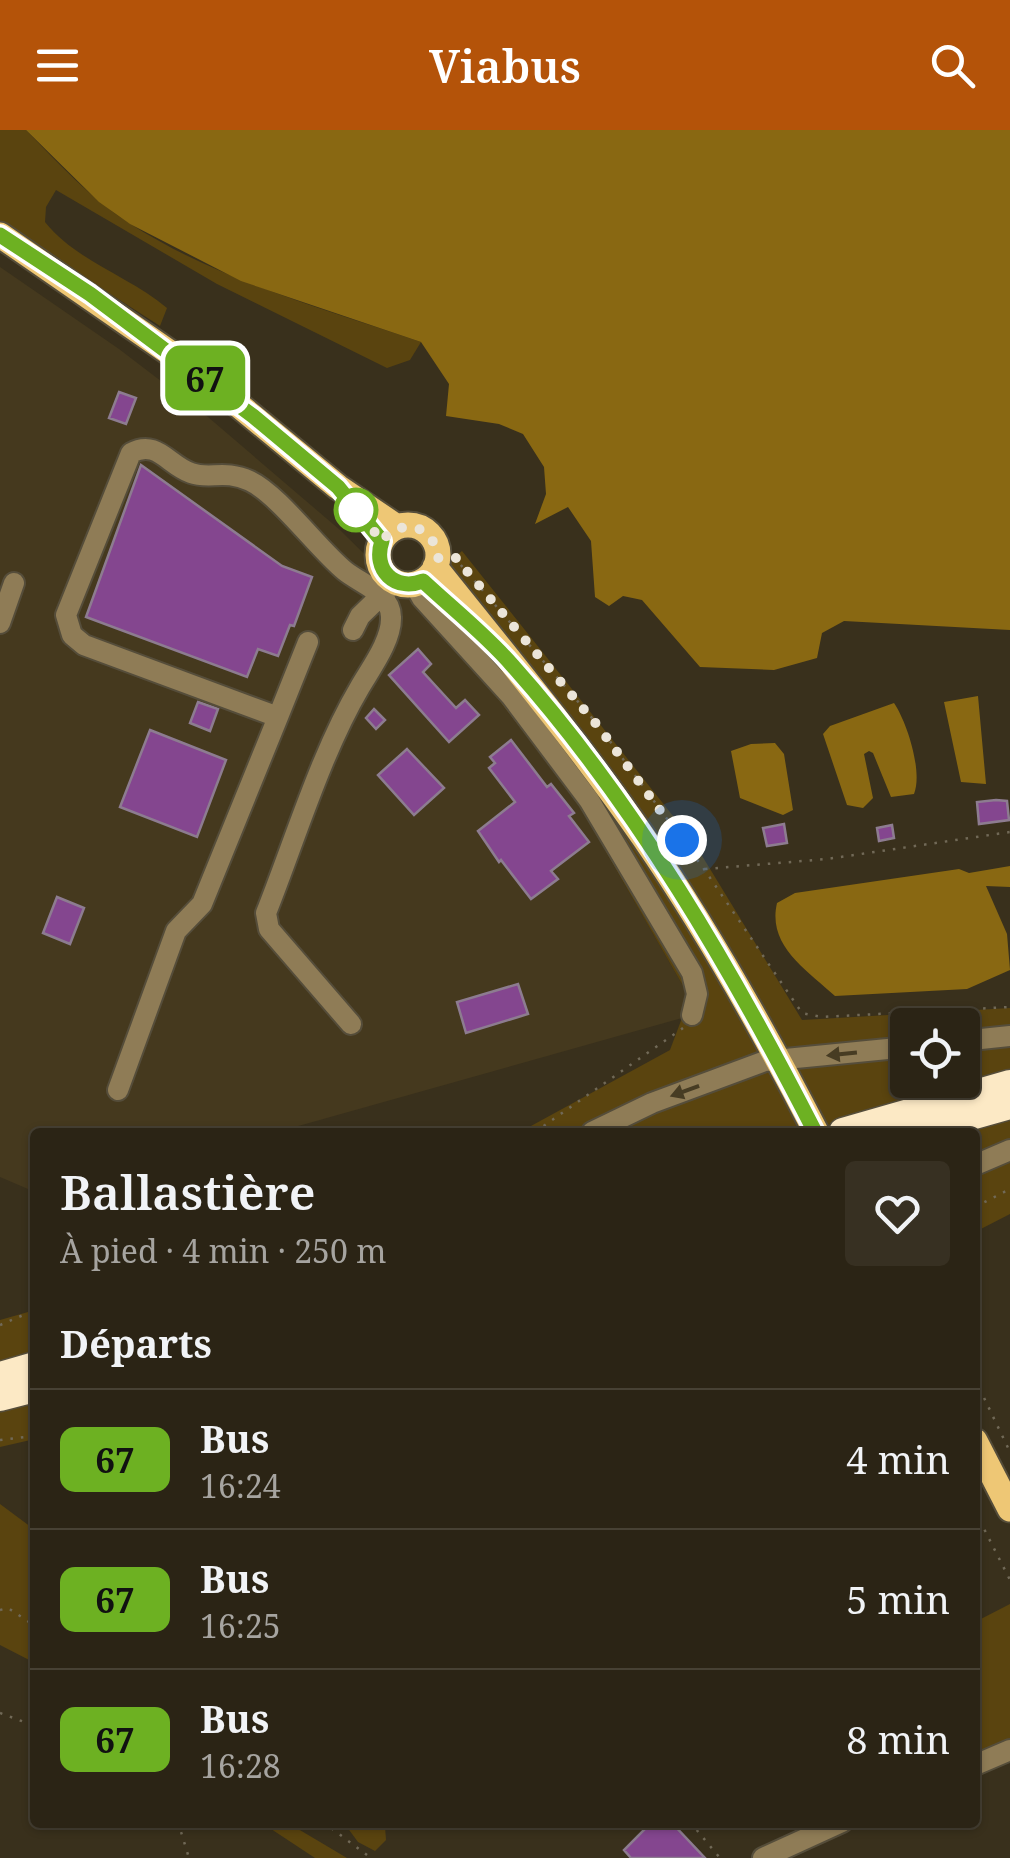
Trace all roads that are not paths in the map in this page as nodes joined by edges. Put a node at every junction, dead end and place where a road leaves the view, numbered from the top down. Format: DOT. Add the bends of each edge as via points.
graph roads {
  1 [pos="0,235"];
  2 [pos="390,534"];
  3 [pos="414,578"];
  4 [pos="14,583"];
  5 [pos="0,624"];
  6 [pos="353,630"];
  7 [pos="308,642"];
  8 [pos="278,717"];
  9 [pos="692,1014"];
  10 [pos="351,1024"];
  11 [pos="1010,1036"];
  12 [pos="980,1039"];
  13 [pos="890,1049"];
  14 [pos="777,1060"];
  15 [pos="1010,1084"];
  16 [pos="118,1090"];
  17 [pos="1010,1104"];
  18 [pos="812,1126"];
  19 [pos="600,1128"];
  20 [pos="857,1128"];
  21 [pos="928,1128"];
  22 [pos="1010,1150"];
  23 [pos="980,1163"];
  24 [pos="30,1367"];
  25 [pos="0,1376"];
  26 [pos="30,1389"];
  27 [pos="0,1397"];
  28 [pos="980,1451"];
  29 [pos="1010,1509"];
  30 [pos="1010,1750"];
  31 [pos="980,1763"];
  32 [pos="829,1828"];
  33 [pos="763,1858"];
  1 -- 2 [label="main road" via="202,375"];
  2 -- 3 [label="main road" via="379,550 382,569"];
  2 -- 3 [label="main road" via="417,527 433,538"];
  3 -- 6 [label="street" via="360,616"];
  3 -- 8 [label="street" via="345,571 256,484 231,473 192,474 151,448 131,454 66,616 72,636"];
  3 -- 9 [label="street" via="422,598 512,696 608,829 692,973"];
  3 -- 10 [label="street" via="391,611 375,661 346,710 266,913 269,929"];
  3 -- 14 [label="main road" via="511,663 586,758 702,926"];
  4 -- 5 [label="street"];
  7 -- 8 [label="street"];
  8 -- 16 [label="street" via="202,904 176,931"];
  11 -- 12 [label="street"];
  13 -- 14 [label="street, one-way"];
  14 -- 18 [label="main road"];
  14 -- 19 [label="street, one-way"];
  15 -- 20 [label="highway"];
  17 -- 21 [label="highway"];
  22 -- 23 [label="street"];
  24 -- 25 [label="highway"];
  26 -- 27 [label="highway"];
  28 -- 29 [label="main road"];
  30 -- 31 [label="street"];
  32 -- 33 [label="street"];
}
